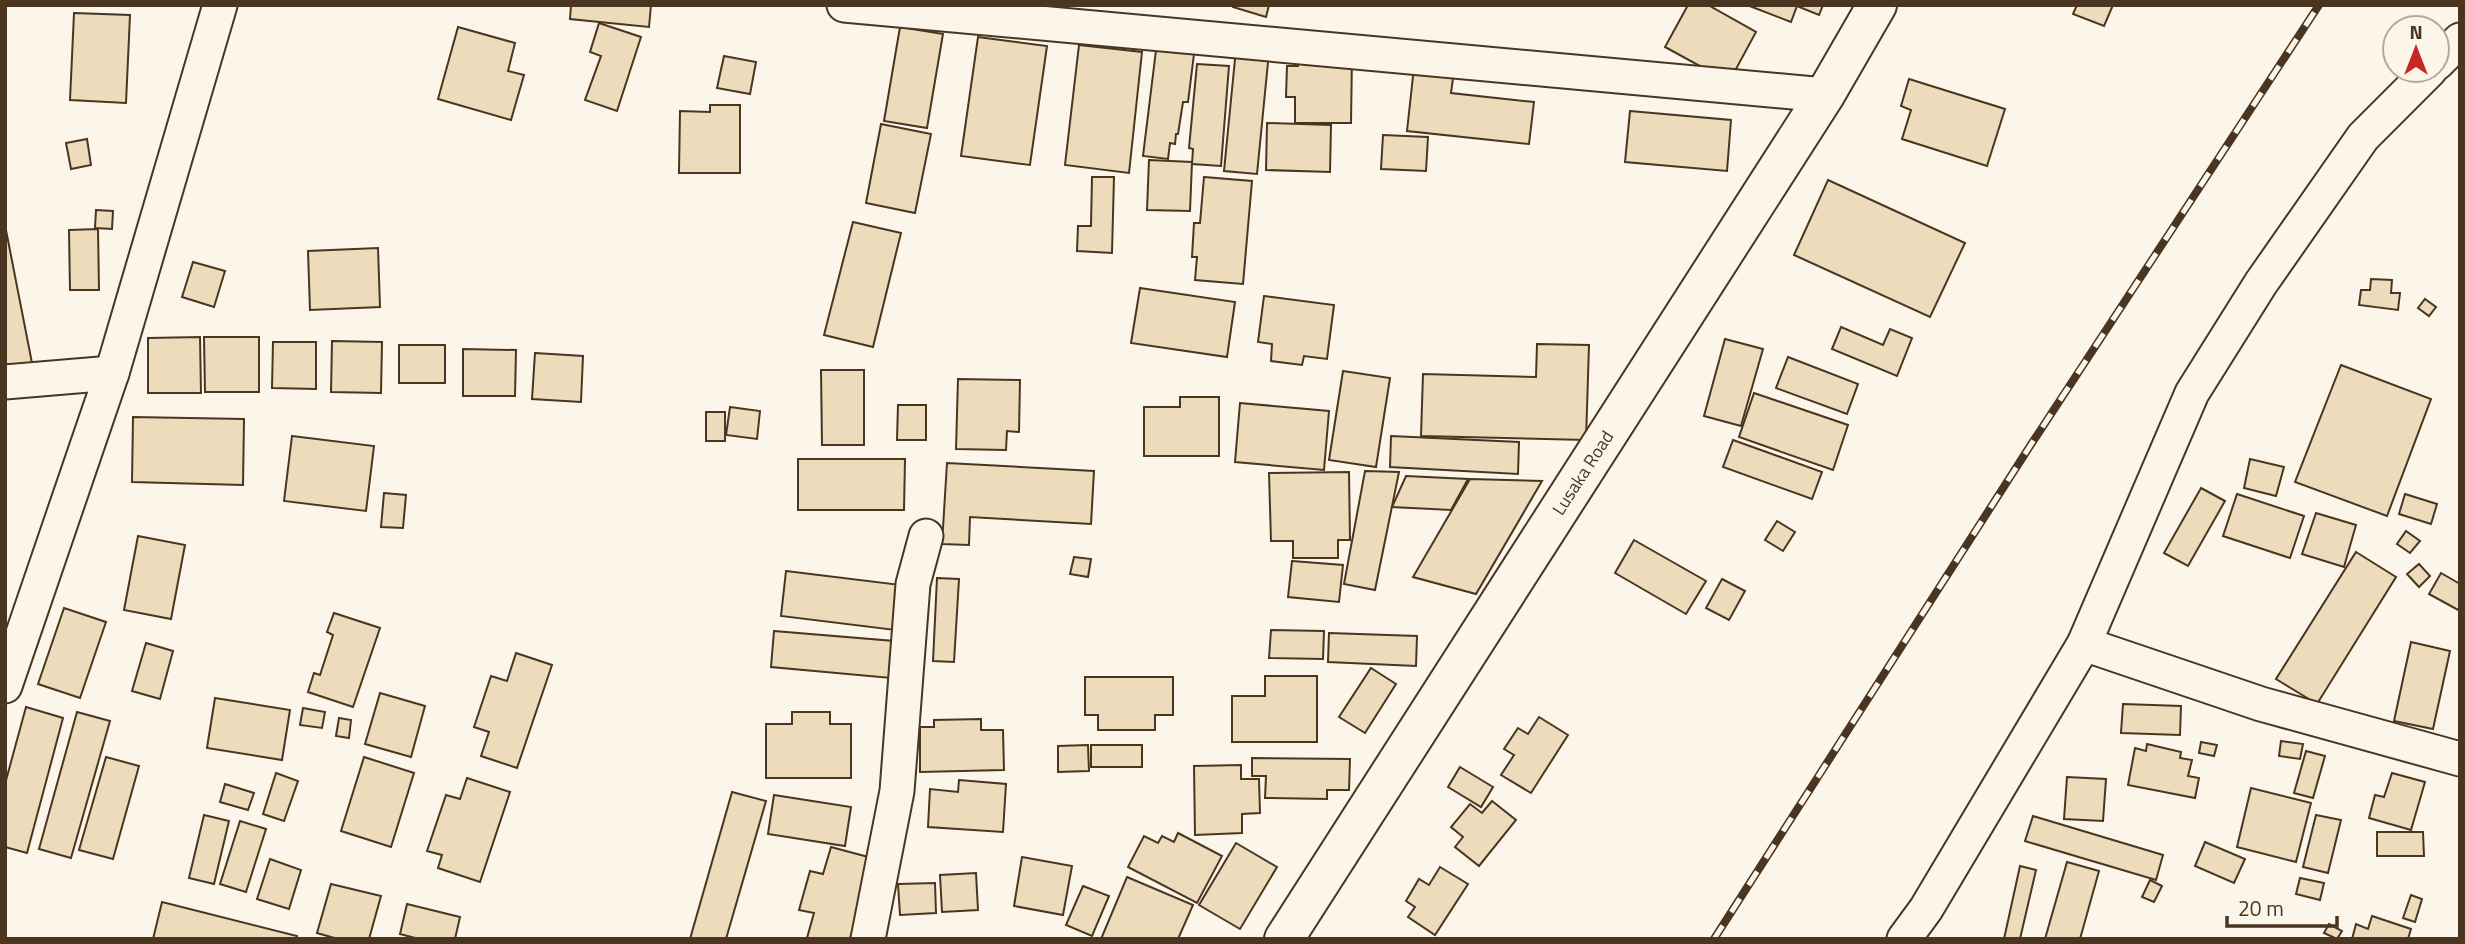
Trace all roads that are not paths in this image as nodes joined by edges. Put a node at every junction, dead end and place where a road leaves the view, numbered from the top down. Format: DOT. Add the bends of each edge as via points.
graph roads {
  1 [pos="219,5"];
  2 [pos="845,5"];
  3 [pos="1877,5"];
  4 [pos="2416,84"];
  5 [pos="1825,95"];
  6 [pos="112,373"];
  7 [pos="5,382"];
  8 [pos="926,536"];
  9 [pos="2084,644"];
  10 [pos="5,686"];
  11 [pos="2460,759"];
  12 [pos="868,939"];
  13 [pos="1284,939"];
  14 [pos="1904,939"];
  1 -- 6 [label="street"];
  2 -- 5 [label="street"];
  3 -- 5 [label="street, Lusaka Road"];
  4 -- 9 [label="street" via="2362,137 2192,393"];
  5 -- 13 [label="street, Lusaka Road"];
  6 -- 7 [label="street"];
  6 -- 10 [label="street"];
  8 -- 12 [label="street" via="913,584 897,791"];
  9 -- 11 [label="street" via="2261,704"];
  9 -- 14 [label="street"];
}
